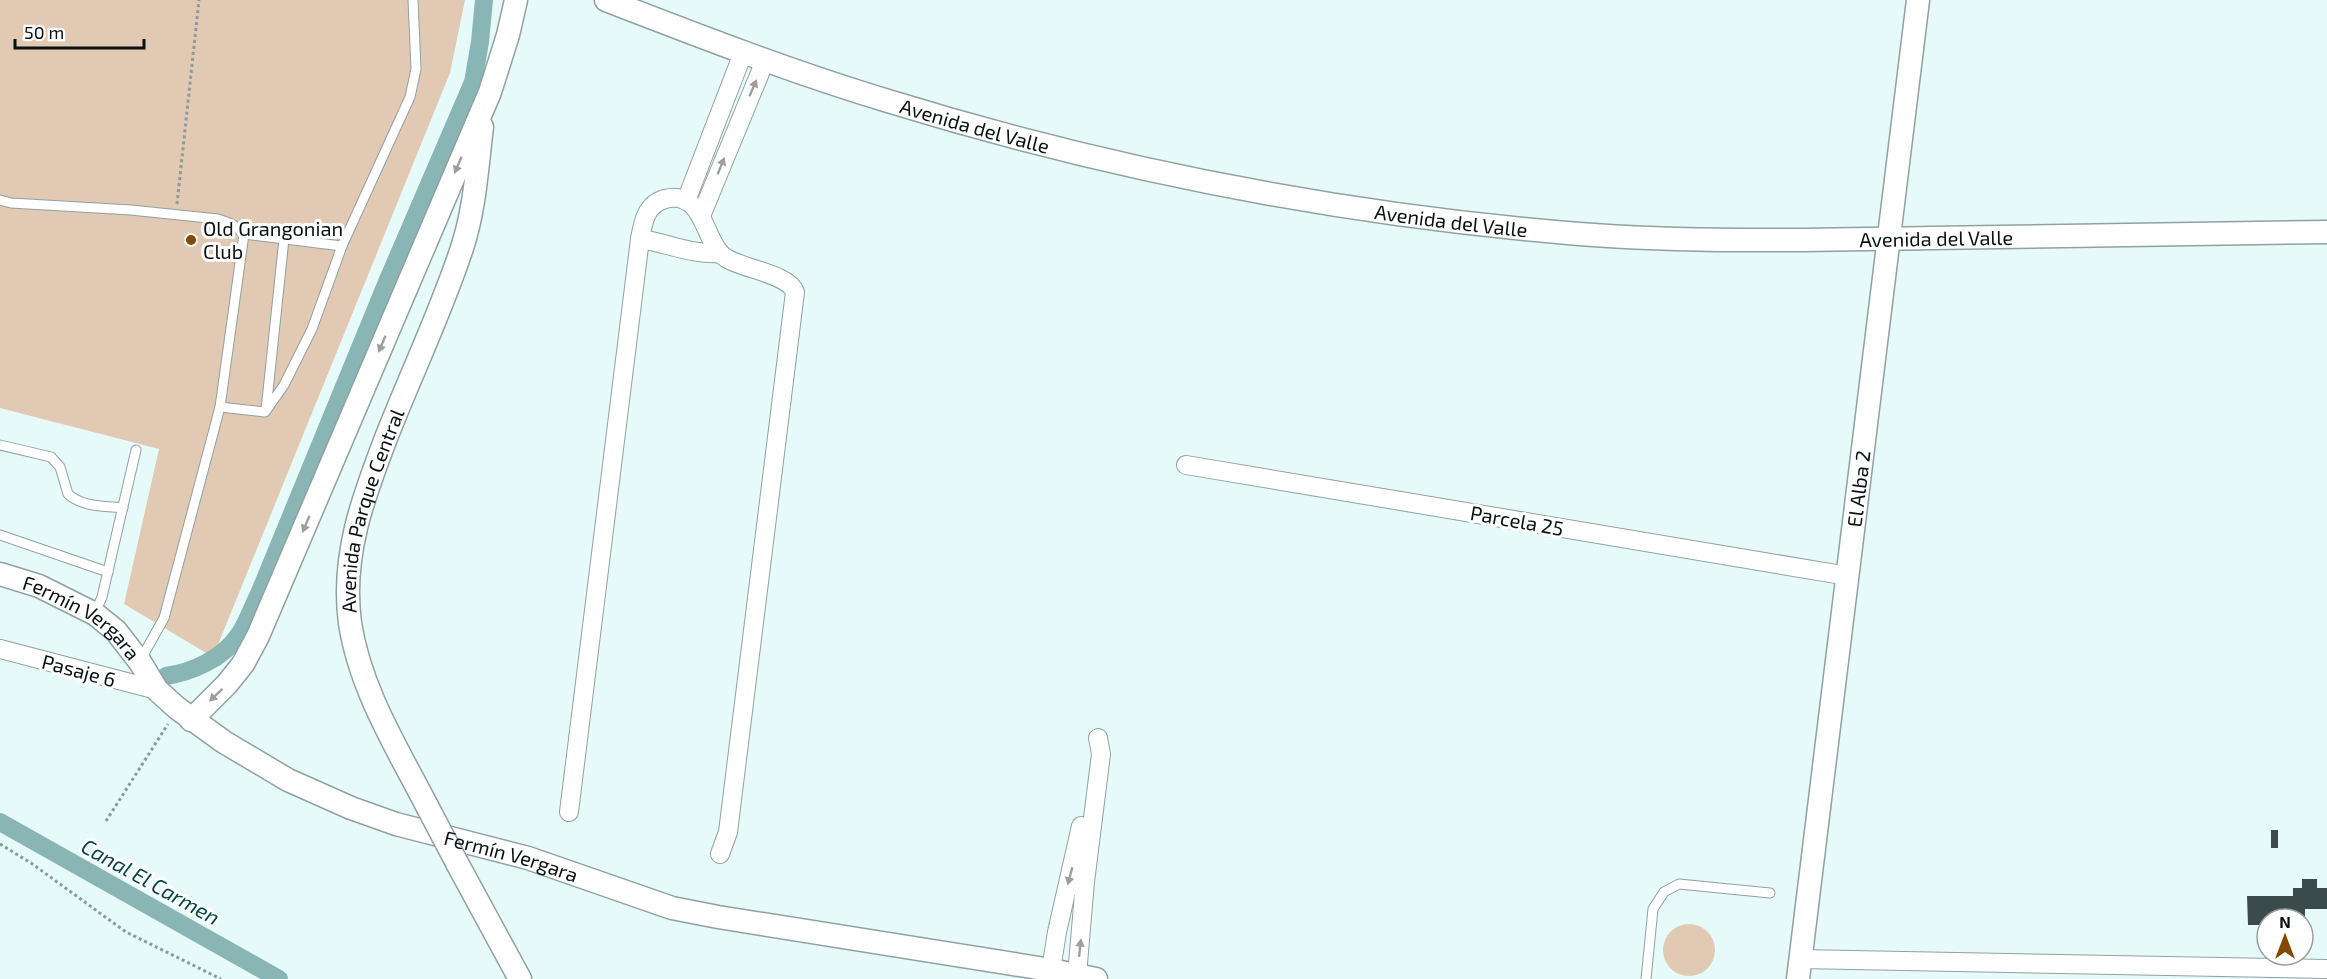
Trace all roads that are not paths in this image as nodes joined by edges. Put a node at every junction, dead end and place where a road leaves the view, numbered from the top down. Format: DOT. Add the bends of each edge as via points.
graph roads {
  1 [pos="413,0"];
  2 [pos="516,0"];
  3 [pos="606,0"];
  4 [pos="1918,0"];
  5 [pos="743,53"];
  6 [pos="765,61"];
  7 [pos="489,92"];
  8 [pos="0,200"];
  9 [pos="686,201"];
  10 [pos="701,216"];
  11 [pos="2327,232"];
  12 [pos="244,234"];
  13 [pos="284,239"];
  14 [pos="640,239"];
  15 [pos="1889,239"];
  16 [pos="342,246"];
  17 [pos="720,253"];
  18 [pos="220,407"];
  19 [pos="266,412"];
  20 [pos="0,445"];
  21 [pos="136,450"];
  22 [pos="1186,465"];
  23 [pos="123,508"];
  24 [pos="0,536"];
  25 [pos="108,572"];
  26 [pos="0,574"];
  27 [pos="1848,576"];
  28 [pos="95,614"];
  29 [pos="0,649"];
  30 [pos="140,662"];
  31 [pos="157,690"];
  32 [pos="184,714"];
  33 [pos="569,812"];
  34 [pos="720,854"];
  35 [pos="1770,893"];
  36 [pos="1799,969"];
  37 [pos="2327,969"];
  38 [pos="1051,970"];
  39 [pos="1086,977"];
  40 [pos="520,979"];
  41 [pos="1646,979"];
  1 -- 16 [label="lane" via="416,69 410,97"];
  2 -- 7 [label="street"];
  3 -- 5 [label="street, Avenida del Valle"];
  4 -- 15 [label="street, El Alba 2"];
  5 -- 6 [label="street, Avenida del Valle"];
  5 -- 9 [label="street"];
  10 -- 6 [label="street, one-way"];
  6 -- 15 [label="street, Avenida del Valle" via="1000,133 1201,180 1333,204 1583,234 1730,240"];
  7 -- 32 [label="street, one-way" via="258,636 227,684"];
  7 -- 40 [label="street, Avenida Parque Central, bridge" via="463,246 369,481 355,525 348,586 350,624 378,710"];
  8 -- 12 [label="lane" via="218,219"];
  9 -- 10 [label="street"];
  9 -- 14 [label="street" via="669,198 651,207"];
  10 -- 17 [label="street"];
  11 -- 15 [label="street, Avenida del Valle"];
  12 -- 13 [label="lane"];
  12 -- 18 [label="lane"];
  13 -- 16 [label="lane"];
  13 -- 19 [label="lane"];
  14 -- 17 [label="street" via="694,253"];
  14 -- 33 [label="street"];
  15 -- 27 [label="street, El Alba 2"];
  16 -- 19 [label="lane" via="312,329"];
  17 -- 34 [label="street" via="786,281 795,292 728,832"];
  18 -- 19 [label="lane"];
  18 -- 30 [label="lane" via="164,618"];
  20 -- 23 [label="lane" via="51,457 60,467 71,498"];
  21 -- 23 [label="lane"];
  22 -- 27 [label="street, Parcela 25"];
  23 -- 25 [label="lane"];
  24 -- 25 [label="lane"];
  25 -- 28 [label="lane"];
  26 -- 28 [label="street, Fermín Vergara" via="39,586"];
  27 -- 36 [label="street, El Alba 2"];
  28 -- 30 [label="street, Fermín Vergara" via="116,631"];
  29 -- 31 [label="street, Pasaje 6"];
  30 -- 31 [label="street, Fermín Vergara"];
  31 -- 32 [label="street, Fermín Vergara"];
  32 -- 38 [label="street, Fermín Vergara" via="258,764 351,808 396,824 528,858 672,908"];
  35 -- 41 [label="lane" via="1679,884 1664,892 1653,909"];
  36 -- 37 [label="street"];
  38 -- 39 [label="street, Fermín Vergara"];
  39 -- 38 [label="street, one-way" via="1085,882 1101,754 1098,738 1089,755 1081,828"];
}
